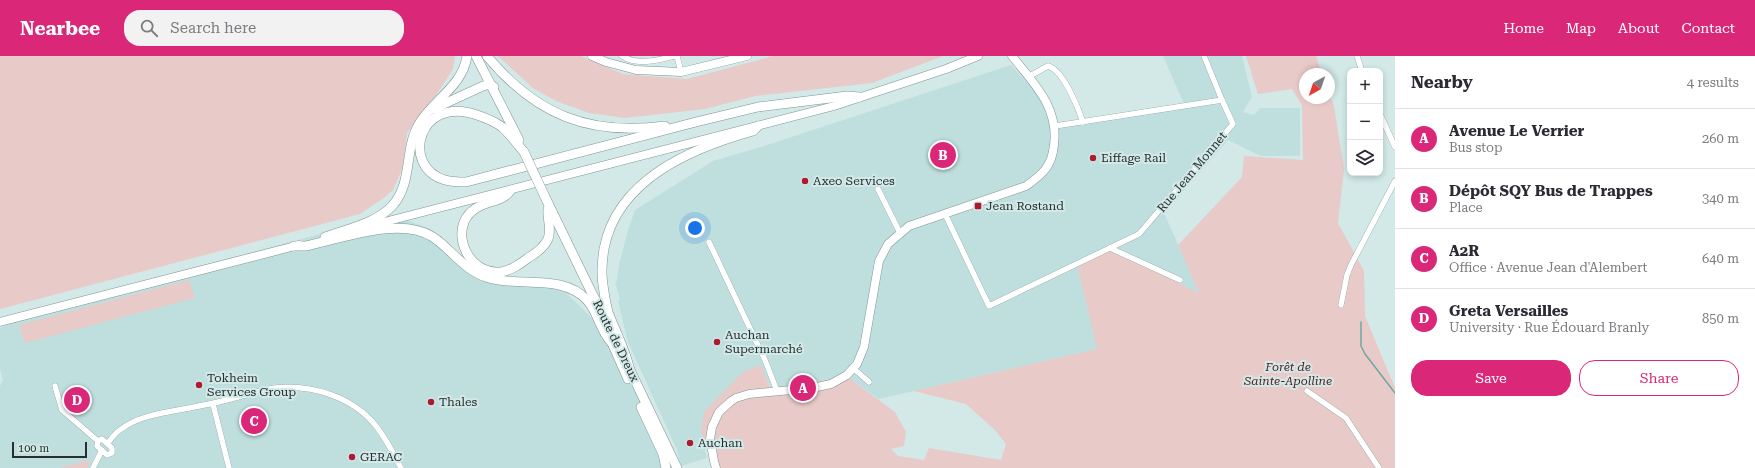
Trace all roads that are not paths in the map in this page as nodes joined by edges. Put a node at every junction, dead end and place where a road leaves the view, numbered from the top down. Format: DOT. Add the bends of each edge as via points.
graph roads {
  1 [pos="467,56"];
  2 [pos="476,56"];
  3 [pos="481,56"];
  4 [pos="487,56"];
  5 [pos="592,56"];
  6 [pos="622,56"];
  7 [pos="676,56"];
  8 [pos="747,56"];
  9 [pos="978,56"];
  10 [pos="1204,56"];
  11 [pos="1358,56"];
  12 [pos="1013,58"];
  13 [pos="1361,68"];
  14 [pos="681,72"];
  15 [pos="1028,77"];
  16 [pos="493,87"];
  17 [pos="860,97"];
  18 [pos="1222,100"];
  19 [pos="429,111"];
  20 [pos="1383,121"];
  21 [pos="696,122"];
  22 [pos="1083,122"];
  23 [pos="758,126"];
  24 [pos="1055,126"];
  25 [pos="1395,147"];
  26 [pos="524,152"];
  27 [pos="1395,181"];
  28 [pos="878,189"];
  29 [pos="510,191"];
  30 [pos="548,202"];
  31 [pos="945,214"];
  32 [pos="554,215"];
  33 [pos="900,233"];
  34 [pos="325,237"];
  35 [pos="710,242"];
  36 [pos="294,246"];
  37 [pos="1110,248"];
  38 [pos="1180,280"];
  39 [pos="1341,305"];
  40 [pos="2,322"];
  41 [pos="611,342"];
  42 [pos="853,368"];
  43 [pos="632,375"];
  44 [pos="869,382"];
  45 [pos="55,386"];
  46 [pos="777,391"];
  47 [pos="1307,392"];
  48 [pos="213,404"];
  49 [pos="98,441"];
  50 [pos="108,443"];
  51 [pos="102,450"];
  52 [pos="714,466"];
  53 [pos="93,468"];
  54 [pos="229,468"];
  55 [pos="401,468"];
  56 [pos="666,468"];
  57 [pos="677,468"];
  58 [pos="1379,468"];
  1 -- 19 [label="main road" via="456,82"];
  2 -- 16 [label="main road, Route de Dreux"];
  3 -- 16 [label="main road, Route de Dreux"];
  4 -- 21 [label="main road" via="508,80 528,97 574,120 611,128 633,129"];
  5 -- 14 [label="main road" via="636,70"];
  6 -- 7 [label="street" via="626,59 651,62"];
  7 -- 14 [label="street"];
  8 -- 14 [label="main road"];
  9 -- 17 [label="main road"];
  10 -- 18 [label="street, Rue Jean Monnet"];
  11 -- 13 [label="street"];
  12 -- 15 [label="main road"];
  15 -- 22 [label="street" via="1048,66 1052,68 1070,91"];
  15 -- 24 [label="main road" via="1049,106"];
  16 -- 19 [label="main road"];
  16 -- 26 [label="main road, Route de Dreux"];
  17 -- 21 [label="main road" via="847,96 758,107"];
  17 -- 23 [label="main road"];
  18 -- 22 [label="street"];
  18 -- 37 [label="street, Rue Jean Monnet" via="1233,124 1140,234"];
  19 -- 34 [label="main road" via="415,132 406,177 394,204 377,216"];
  20 -- 25 [label="street"];
  21 -- 26 [label="main road" via="466,182 444,180 434,174 422,158 421,139 424,130 435,117 441,113 458,110 493,121 503,128"];
  22 -- 24 [label="street"];
  23 -- 29 [label="main road"];
  23 -- 43 [label="main road" via="753,131 702,147 663,168 632,194 617,214 606,237 602,272 608,310"];
  24 -- 31 [label="main road" via="1053,158 1035,180 1021,189"];
  26 -- 30 [label="main road, Route de Dreux, bridge"];
  27 -- 39 [label="street" via="1351,265"];
  28 -- 33 [label="street"];
  29 -- 30 [label="main road" via="507,195 479,206 464,222 463,247 468,257 478,266 500,272 513,268 534,255 548,239"];
  29 -- 34 [label="main road"];
  30 -- 32 [label="main road, Route de Dreux"];
  31 -- 33 [label="main road" via="909,226"];
  31 -- 37 [label="street" via="989,306"];
  32 -- 41 [label="main road, Route de Dreux"];
  32 -- 43 [label="main road, Route de Dreux"];
  33 -- 42 [label="main road" via="888,244 879,262 864,347"];
  34 -- 36 [label="main road"];
  35 -- 46 [label="street"];
  36 -- 40 [label="main road"];
  36 -- 41 [label="main road" via="306,246 395,227 418,230 434,238 472,271 486,277 571,289 592,306"];
  37 -- 38 [label="street"];
  41 -- 56 [label="main road, Route de Dreux" via="660,447"];
  42 -- 44 [label="street"];
  42 -- 46 [label="main road" via="847,375 831,384"];
  43 -- 57 [label="main road, Route de Dreux"];
  45 -- 49 [label="street" via="62,410"];
  46 -- 52 [label="main road" via="742,396 724,406 712,427 710,439"];
  47 -- 58 [label="street" via="1346,418"];
  48 -- 50 [label="street" via="141,418 120,429"];
  48 -- 54 [label="street"];
  48 -- 55 [label="street" via="275,388 299,387 331,394 356,408 376,426"];
  49 -- 50 [label="street" via="102,439"];
  49 -- 51 [label="street" via="97,446"];
  50 -- 51 [label="street" via="112,453 107,455"];
  51 -- 53 [label="street"];
}
